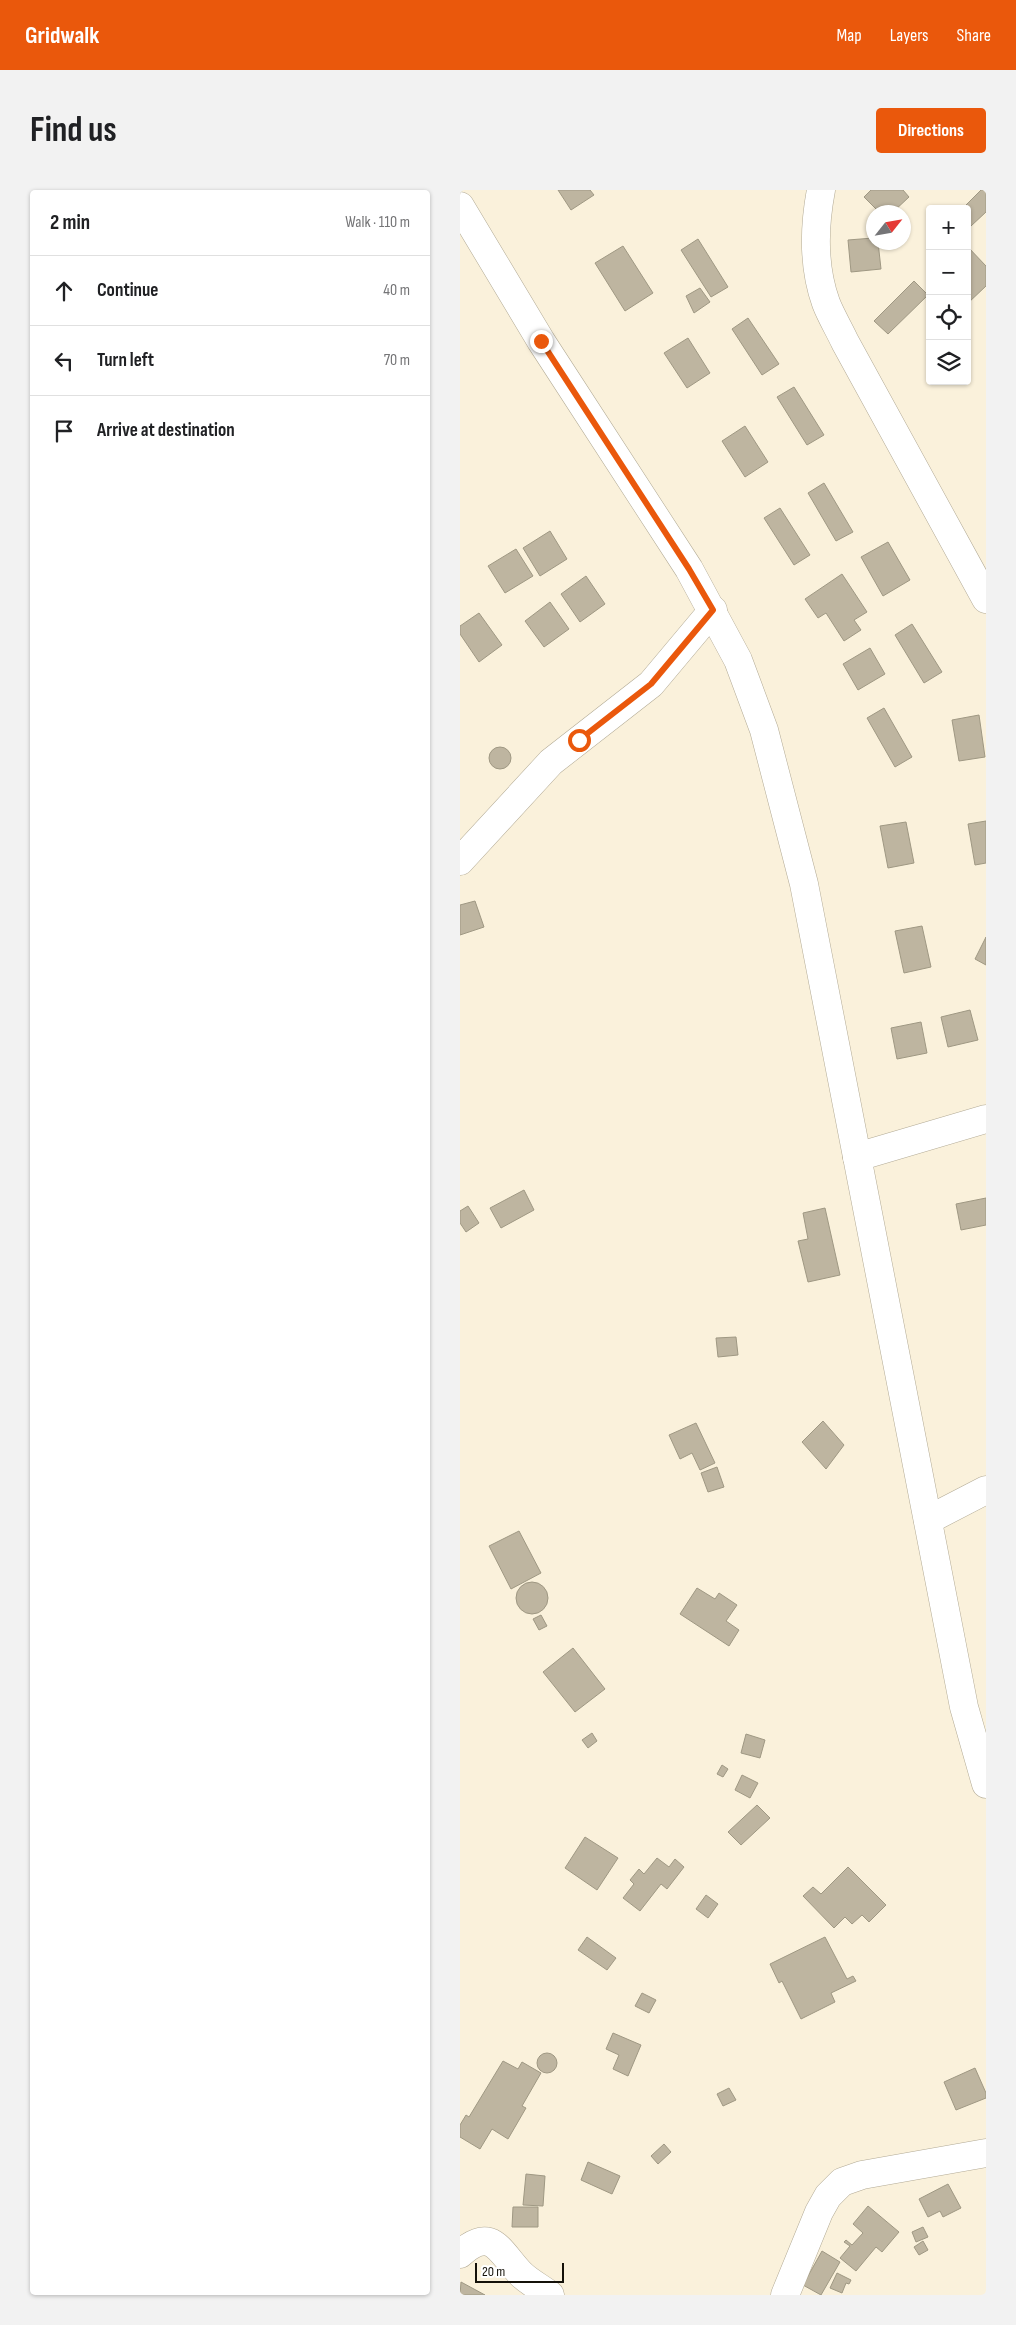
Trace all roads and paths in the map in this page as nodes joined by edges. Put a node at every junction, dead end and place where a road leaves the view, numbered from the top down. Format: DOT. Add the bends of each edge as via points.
graph roads {
  1 [pos="820,190"];
  2 [pos="460,206"];
  3 [pos="986,599"];
  4 [pos="713,610"];
  5 [pos="460,860"];
  6 [pos="986,1120"];
  7 [pos="857,1157"];
  8 [pos="986,1490"];
  9 [pos="928,1520"];
  10 [pos="986,1784"];
  11 [pos="986,2152"];
  12 [pos="460,2254"];
  13 [pos="550,2295"];
  14 [pos="785,2295"];
  1 -- 3 [label="street" via="815,229 817,262 826,302 849,350"];
  2 -- 4 [label="street" via="541,341"];
  4 -- 5 [label="street" via="651,684 551,762"];
  4 -- 7 [label="street" via="738,660 766,739 804,884"];
  6 -- 7 [label="street"];
  7 -- 9 [label="street"];
  8 -- 9 [label="street"];
  9 -- 10 [label="street" via="964,1706"];
  11 -- 14 [label="street" via="862,2175 842,2182 828,2196 815,2220"];
  12 -- 13 [label="street" via="479,2241 488,2241 498,2246 522,2275"];
}
